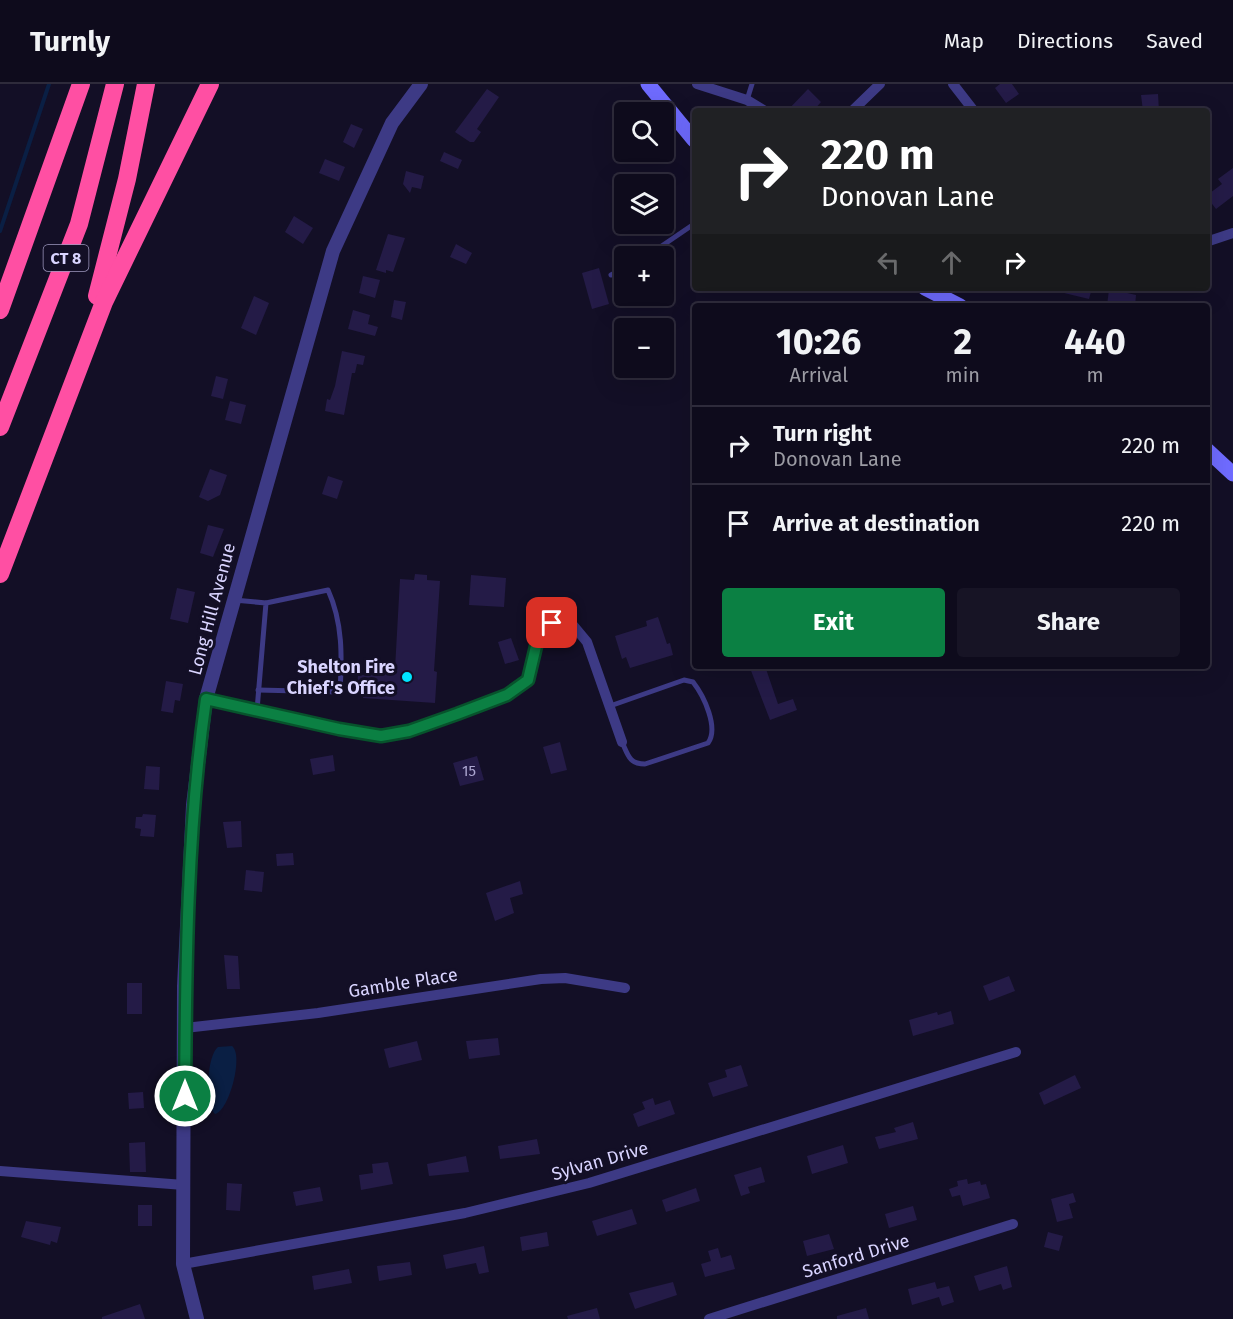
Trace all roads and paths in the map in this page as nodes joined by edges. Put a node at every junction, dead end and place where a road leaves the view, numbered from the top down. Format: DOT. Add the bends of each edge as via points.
graph roads {
  1 [pos="81,84"];
  2 [pos="116,84"];
  3 [pos="146,84"];
  4 [pos="210,84"];
  5 [pos="422,84"];
  6 [pos="648,84"];
  7 [pos="697,84"];
  8 [pos="752,84"];
  9 [pos="880,84"];
  10 [pos="952,84"];
  11 [pos="747,100"];
  12 [pos="760,108"];
  13 [pos="855,108"];
  14 [pos="972,108"];
  15 [pos="692,138"];
  16 [pos="692,225"];
  17 [pos="1233,233"];
  18 [pos="1210,241"];
  19 [pos="662,246"];
  20 [pos="614,273"];
  21 [pos="611,274"];
  22 [pos="931,291"];
  23 [pos="954,303"];
  24 [pos="0,310"];
  25 [pos="64,407"];
  26 [pos="0,427"];
  27 [pos="1210,453"];
  28 [pos="1233,474"];
  29 [pos="0,574"];
  30 [pos="232,600"];
  31 [pos="266,603"];
  32 [pos="258,690"];
  33 [pos="206,699"];
  34 [pos="609,706"];
  35 [pos="257,710"];
  36 [pos="622,742"];
  37 [pos="625,988"];
  38 [pos="185,1028"];
  39 [pos="1016,1052"];
  40 [pos="0,1171"];
  41 [pos="184,1185"];
  42 [pos="1013,1224"];
  43 [pos="183,1264"];
  44 [pos="197,1319"];
  45 [pos="709,1319"];
  1 -- 24 [label="highway"];
  2 -- 26 [label="highway, CT 8" via="79,224"];
  3 -- 25 [label="highway, CT 8" via="124,190"];
  4 -- 25 [label="highway" via="122,261"];
  5 -- 30 [label="street, Long Hill Avenue" via="392,123 333,251"];
  6 -- 15 [label="main road"];
  7 -- 11 [label="street"];
  8 -- 11 [label="lane"];
  9 -- 13 [label="street"];
  10 -- 14 [label="street"];
  11 -- 12 [label="street"];
  16 -- 19 [label="lane"];
  17 -- 18 [label="street"];
  20 -- 21 [label="lane"];
  22 -- 23 [label="main road"];
  25 -- 29 [label="highway, CT 8"];
  27 -- 28 [label="main road"];
  30 -- 31 [label="lane"];
  30 -- 33 [label="street, Long Hill Avenue"];
  31 -- 32 [label="lane"];
  31 -- 32 [label="lane" via="328,590 342,647 340,692"];
  32 -- 35 [label="lane"];
  33 -- 35 [label="street"];
  33 -- 38 [label="street, Long Hill Avenue" via="193,805"];
  34 -- 35 [label="street" via="587,642 572,624 552,623 538,638 528,680 507,695 409,731 381,736"];
  34 -- 36 [label="street"];
  34 -- 36 [label="lane" via="684,680 699,689 713,729 708,743 645,764 630,760"];
  37 -- 38 [label="street, Gamble Place" via="565,978 541,979 318,1013"];
  38 -- 41 [label="street, Long Hill Avenue"];
  39 -- 43 [label="street, Sylvan Drive" via="589,1183 465,1213"];
  40 -- 41 [label="street"];
  41 -- 43 [label="street, Long Hill Avenue"];
  42 -- 45 [label="street, Sanford Drive"];
  43 -- 44 [label="street, Long Hill Avenue"];
}
